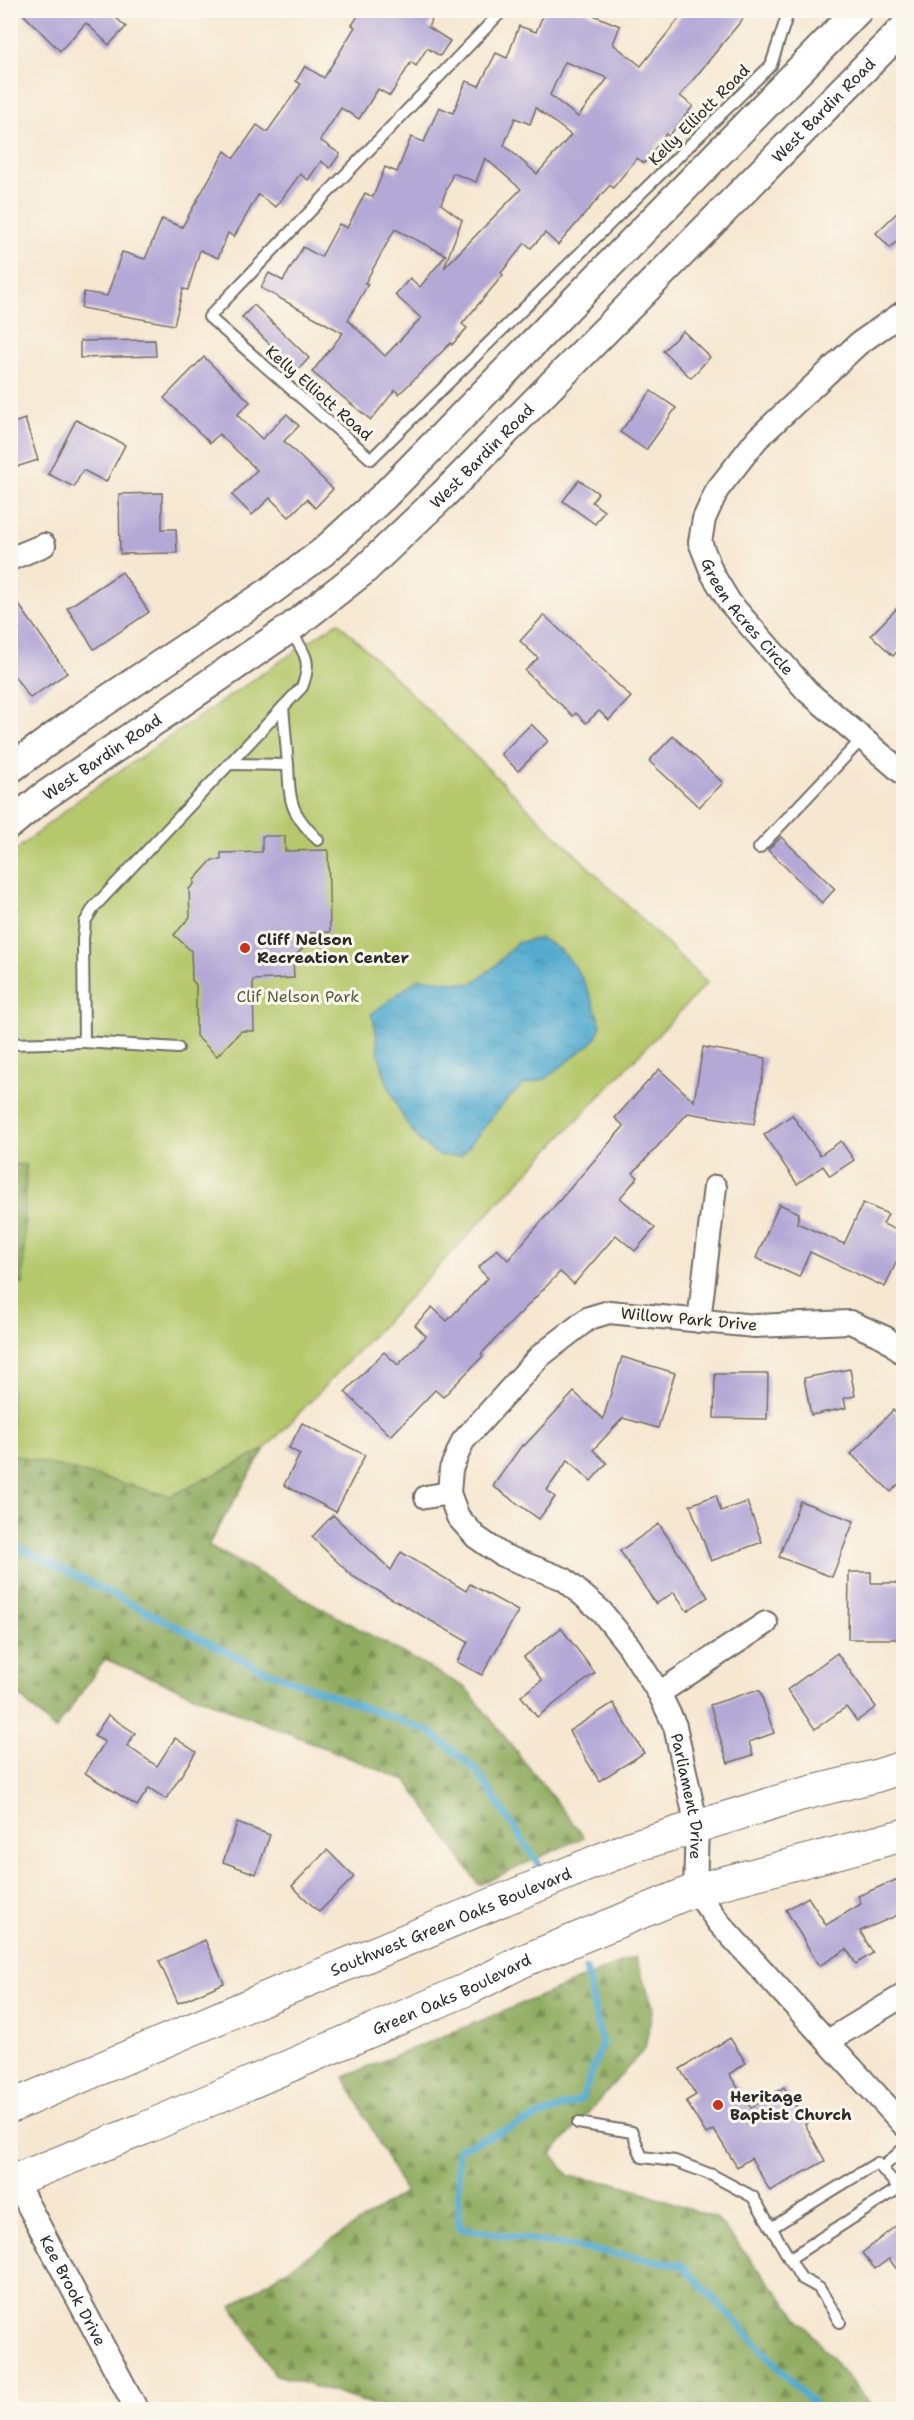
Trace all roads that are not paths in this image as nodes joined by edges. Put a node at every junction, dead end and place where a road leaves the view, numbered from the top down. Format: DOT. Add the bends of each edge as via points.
graph roads {
  1 [pos="503,10"];
  2 [pos="789,10"];
  3 [pos="858,10"];
  4 [pos="903,28"];
  5 [pos="903,312"];
  6 [pos="44,545"];
  7 [pos="10,559"];
  8 [pos="266,595"];
  9 [pos="289,629"];
  10 [pos="283,707"];
  11 [pos="862,738"];
  12 [pos="229,764"];
  13 [pos="288,765"];
  14 [pos="10,769"];
  15 [pos="903,774"];
  16 [pos="10,825"];
  17 [pos="318,840"];
  18 [pos="759,848"];
  19 [pos="84,1042"];
  20 [pos="10,1044"];
  21 [pos="178,1048"];
  22 [pos="715,1187"];
  23 [pos="699,1320"];
  24 [pos="903,1354"];
  25 [pos="449,1493"];
  26 [pos="426,1497"];
  27 [pos="766,1623"];
  28 [pos="659,1693"];
  29 [pos="903,1767"];
  30 [pos="697,1827"];
  31 [pos="903,1835"];
  32 [pos="695,1890"];
  33 [pos="903,1995"];
  34 [pos="828,2042"];
  35 [pos="10,2107"];
  36 [pos="578,2123"];
  37 [pos="903,2125"];
  38 [pos="903,2148"];
  39 [pos="882,2168"];
  40 [pos="12,2178"];
  41 [pos="771,2228"];
  42 [pos="789,2259"];
  43 [pos="840,2322"];
  44 [pos="137,2409"];
  1 -- 2 [label="lane, Kelly Elliott Road" via="209,317 371,459 771,65"];
  3 -- 8 [label="street" via="383,497"];
  4 -- 9 [label="street, West Bardin Road" via="442,496 362,572"];
  5 -- 11 [label="street, Green Acres Circle" via="858,344 757,439 717,490 704,519 700,542 730,603 807,691"];
  6 -- 7 [label="street"];
  8 -- 9 [label="street"];
  8 -- 14 [label="street"];
  9 -- 10 [label="lane" via="306,655 308,672 302,687"];
  9 -- 16 [label="street, West Bardin Road" via="43,796"];
  10 -- 12 [label="lane"];
  10 -- 13 [label="lane"];
  11 -- 15 [label="street, Green Acres Circle"];
  11 -- 18 [label="lane"];
  12 -- 13 [label="lane"];
  12 -- 19 [label="lane" via="94,907 85,922"];
  13 -- 17 [label="lane" via="295,814"];
  19 -- 20 [label="lane"];
  19 -- 21 [label="lane"];
  22 -- 23 [label="street"];
  23 -- 24 [label="street, Willow Park Drive" via="755,1326 850,1322 886,1338"];
  23 -- 25 [label="street, Willow Park Drive" via="609,1312 589,1318 540,1356 463,1441 451,1469"];
  25 -- 26 [label="street"];
  25 -- 28 [label="street, Parliament Drive" via="458,1517 476,1537 502,1554 564,1579 602,1611"];
  27 -- 28 [label="street"];
  28 -- 30 [label="street, Parliament Drive" via="675,1726"];
  29 -- 30 [label="main road, Southwest Green Oaks Boulevard"];
  30 -- 32 [label="street, Parliament Drive"];
  30 -- 35 [label="main road, Southwest Green Oaks Boulevard" via="631,1847"];
  31 -- 32 [label="main road, Green Oaks Boulevard"];
  32 -- 34 [label="street" via="719,1923"];
  32 -- 40 [label="main road, Green Oaks Boulevard" via="143,2128"];
  33 -- 34 [label="street"];
  34 -- 37 [label="street"];
  36 -- 41 [label="lane" via="632,2132 642,2157 675,2161 753,2197"];
  38 -- 39 [label="lane"];
  39 -- 41 [label="lane" via="877,2163"];
  39 -- 42 [label="lane" via="899,2188"];
  40 -- 44 [label="street, Kee Brook Drive"];
  41 -- 42 [label="lane"];
  42 -- 43 [label="lane" via="801,2278 819,2288"];
}
